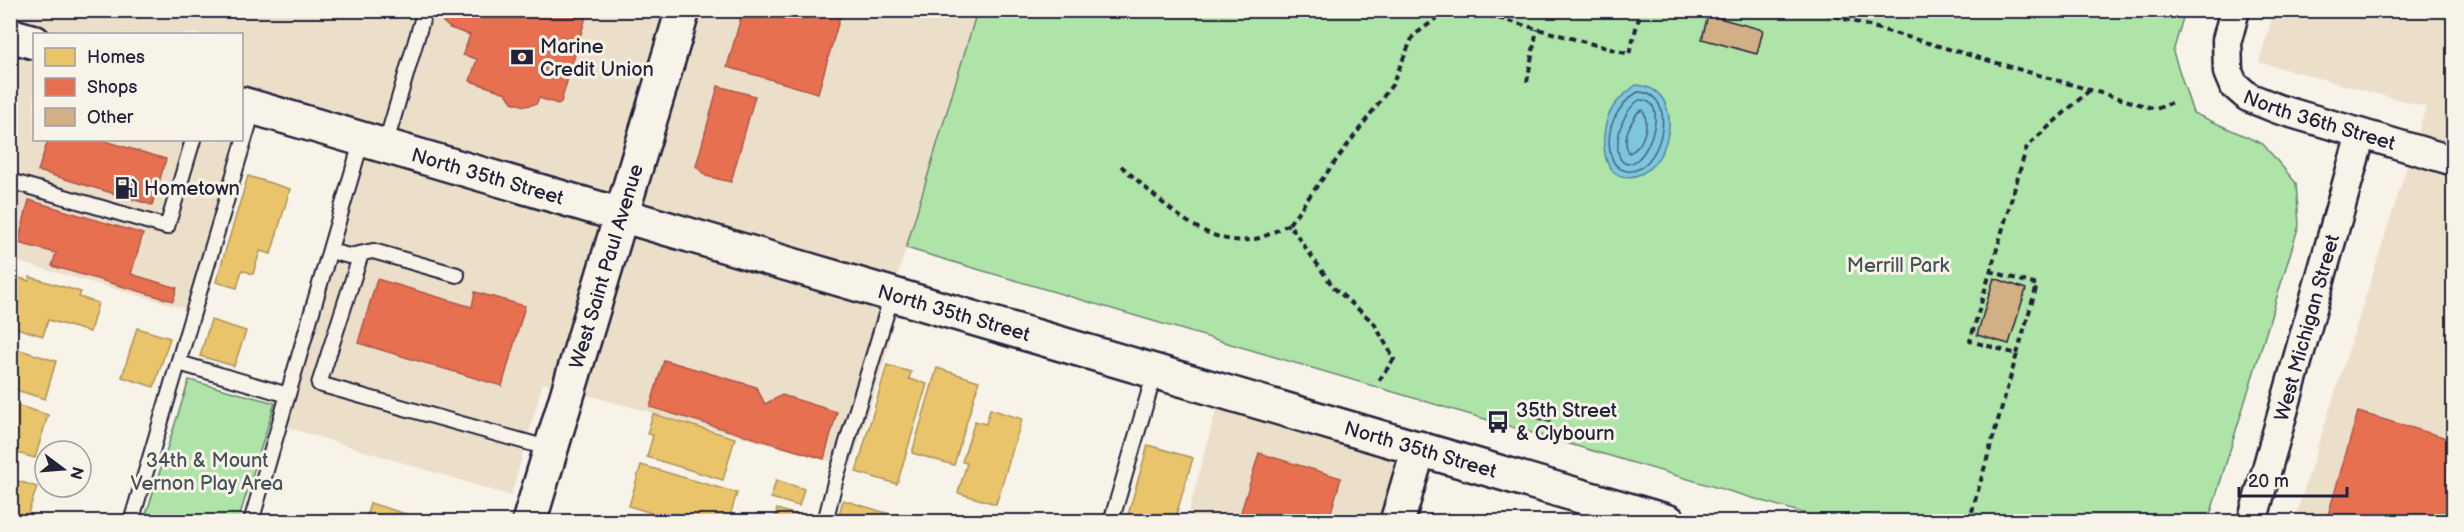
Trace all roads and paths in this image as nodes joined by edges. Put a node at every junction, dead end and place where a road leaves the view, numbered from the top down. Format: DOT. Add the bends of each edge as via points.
graph roads {
  1 [pos="425,10"];
  2 [pos="683,10"];
  3 [pos="1448,10"];
  4 [pos="1468,10"];
  5 [pos="1641,10"];
  6 [pos="1814,10"];
  7 [pos="2235,10"];
  8 [pos="1537,29"];
  9 [pos="10,35"];
  10 [pos="33,42"];
  11 [pos="1527,82"];
  12 [pos="2090,90"];
  13 [pos="2171,103"];
  14 [pos="248,105"];
  15 [pos="243,124"];
  16 [pos="2361,134"];
  17 [pos="193,141"];
  18 [pos="238,141"];
  19 [pos="374,143"];
  20 [pos="2454,160"];
  21 [pos="1121,166"];
  22 [pos="10,181"];
  23 [pos="620,216"];
  24 [pos="1289,224"];
  25 [pos="330,251"];
  26 [pos="361,254"];
  27 [pos="1990,271"];
  28 [pos="457,275"];
  29 [pos="892,295"];
  30 [pos="2017,354"];
  31 [pos="179,363"];
  32 [pos="1155,372"];
  33 [pos="1378,382"];
  34 [pos="288,395"];
  35 [pos="1419,448"];
  36 [pos="551,449"];
  37 [pos="131,522"];
  38 [pos="251,522"];
  39 [pos="530,522"];
  40 [pos="825,522"];
  41 [pos="1111,522"];
  42 [pos="1397,522"];
  43 [pos="1669,522"];
  44 [pos="1969,522"];
  45 [pos="2252,522"];
  1 -- 19 [label="lane"];
  2 -- 23 [label="main road, West Saint Paul Avenue"];
  3 -- 24 [label="path" via="1413,36 1392,85"];
  4 -- 8 [label="path"];
  5 -- 8 [label="path" via="1629,54"];
  6 -- 12 [label="path"];
  7 -- 16 [label="street, North 36th Street" via="2227,40 2228,72 2233,84 2248,97 2278,109"];
  8 -- 11 [label="path"];
  9 -- 10 [label="main road"];
  12 -- 13 [label="path" via="2156,109"];
  12 -- 27 [label="path" via="2027,146"];
  14 -- 15 [label="lane"];
  14 -- 19 [label="main road, North 35th Street"];
  16 -- 20 [label="street, North 36th Street"];
  16 -- 45 [label="street, West Michigan Street"];
  17 -- 22 [label="lane" via="167,227"];
  18 -- 31 [label="lane"];
  19 -- 23 [label="main road, North 35th Street"];
  19 -- 25 [label="lane"];
  21 -- 24 [label="path" via="1190,223 1228,240 1256,239"];
  23 -- 29 [label="main road, North 35th Street"];
  23 -- 36 [label="main road, West Saint Paul Avenue"];
  24 -- 33 [label="path" via="1334,288 1374,323 1394,359"];
  25 -- 26 [label="lane" via="349,256"];
  25 -- 34 [label="lane"];
  26 -- 28 [label="lane" via="373,251"];
  26 -- 36 [label="lane" via="319,384"];
  27 -- 30 [label="path" via="2037,285"];
  27 -- 30 [label="path" via="1970,341"];
  29 -- 32 [label="main road, North 35th Street"];
  29 -- 40 [label="lane"];
  30 -- 44 [label="path"];
  31 -- 34 [label="lane"];
  31 -- 37 [label="lane"];
  32 -- 35 [label="main road, North 35th Street"];
  32 -- 41 [label="lane"];
  34 -- 38 [label="lane"];
  35 -- 42 [label="main road"];
  35 -- 43 [label="main road, North 35th Street"];
  36 -- 39 [label="main road, West Saint Paul Avenue"];
}
